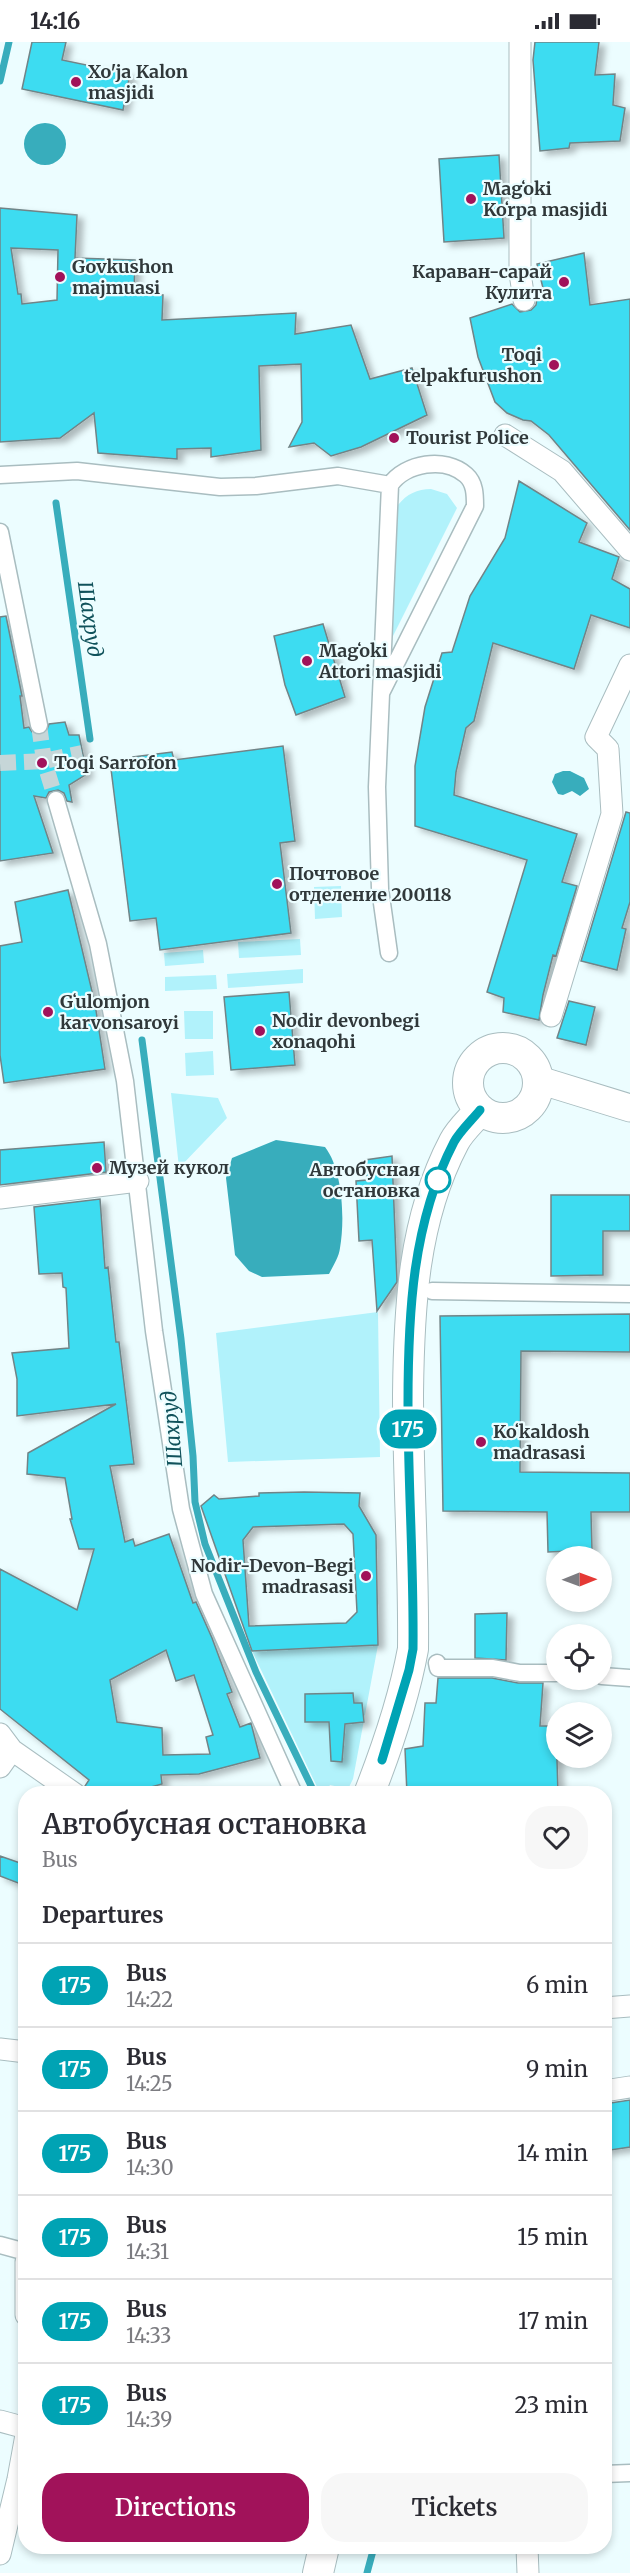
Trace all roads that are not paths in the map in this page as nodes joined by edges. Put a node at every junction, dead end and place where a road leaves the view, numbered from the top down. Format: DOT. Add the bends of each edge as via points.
graph roads {
  1 [pos="520,42"];
  2 [pos="524,300"];
  3 [pos="506,435"];
  4 [pos="0,474"];
  5 [pos="390,485"];
  6 [pos="0,532"];
  7 [pos="630,550"];
  8 [pos="630,665"];
  9 [pos="381,693"];
  10 [pos="39,726"];
  11 [pos="56,800"];
  12 [pos="389,953"];
  13 [pos="551,1016"];
  14 [pos="539,1080"];
  15 [pos="630,1108"];
  16 [pos="480,1110"];
  17 [pos="138,1181"];
  18 [pos="0,1198"];
  19 [pos="432,1291"];
  20 [pos="630,1294"];
  21 [pos="437,1663"];
  22 [pos="546,1673"];
  23 [pos="612,1677"];
  24 [pos="630,1678"];
  25 [pos="4,1750"];
  26 [pos="62,1786"];
  27 [pos="290,1786"];
  28 [pos="372,1786"];
  29 [pos="630,2006"];
  30 [pos="612,2007"];
  31 [pos="0,2049"];
  32 [pos="18,2051"];
  33 [pos="630,2087"];
  34 [pos="612,2090"];
  35 [pos="0,2245"];
  36 [pos="18,2250"];
  37 [pos="0,2421"];
  38 [pos="18,2426"];
  39 [pos="630,2473"];
  40 [pos="612,2474"];
  41 [pos="18,2480"];
  42 [pos="0,2554"];
  43 [pos="322,2554"];
  44 [pos="527,2554"];
  45 [pos="318,2573"];
  46 [pos="528,2573"];
  1 -- 2 [label="street" via="520,273"];
  3 -- 7 [label="street" via="562,471"];
  4 -- 5 [label="street" via="77,471 220,487 338,476"];
  5 -- 9 [label="street"];
  5 -- 9 [label="street" via="395,477 414,466 453,467 468,476 475,492 475,506"];
  6 -- 10 [label="street"];
  8 -- 13 [label="street" via="596,737 608,749 612,814"];
  9 -- 12 [label="street" via="378,848"];
  11 -- 17 [label="street" via="98,944 125,1081"];
  14 -- 15 [label="street"];
  14 -- 16 [label="main road" via="531,1106 520,1115 506,1119"];
  14 -- 16 [label="main road" via="527,1056 514,1049 487,1051 476,1060 469,1079 472,1100"];
  16 -- 28 [label="main road" via="456,1140 441,1172 416,1260 408,1355 413,1649"];
  17 -- 18 [label="street"];
  17 -- 27 [label="street" via="156,1342 181,1509 204,1594"];
  19 -- 20 [label="street"];
  21 -- 22 [label="street" via="438,1668"];
  23 -- 24 [label="street"];
  25 -- 26 [label="street"];
  29 -- 30 [label="street"];
  31 -- 32 [label="street"];
  33 -- 34 [label="street"];
  35 -- 36 [label="street"];
  37 -- 38 [label="street"];
  39 -- 40 [label="street"];
  41 -- 42 [label="street"];
  43 -- 45 [label="main road"];
  44 -- 46 [label="street"];
}
